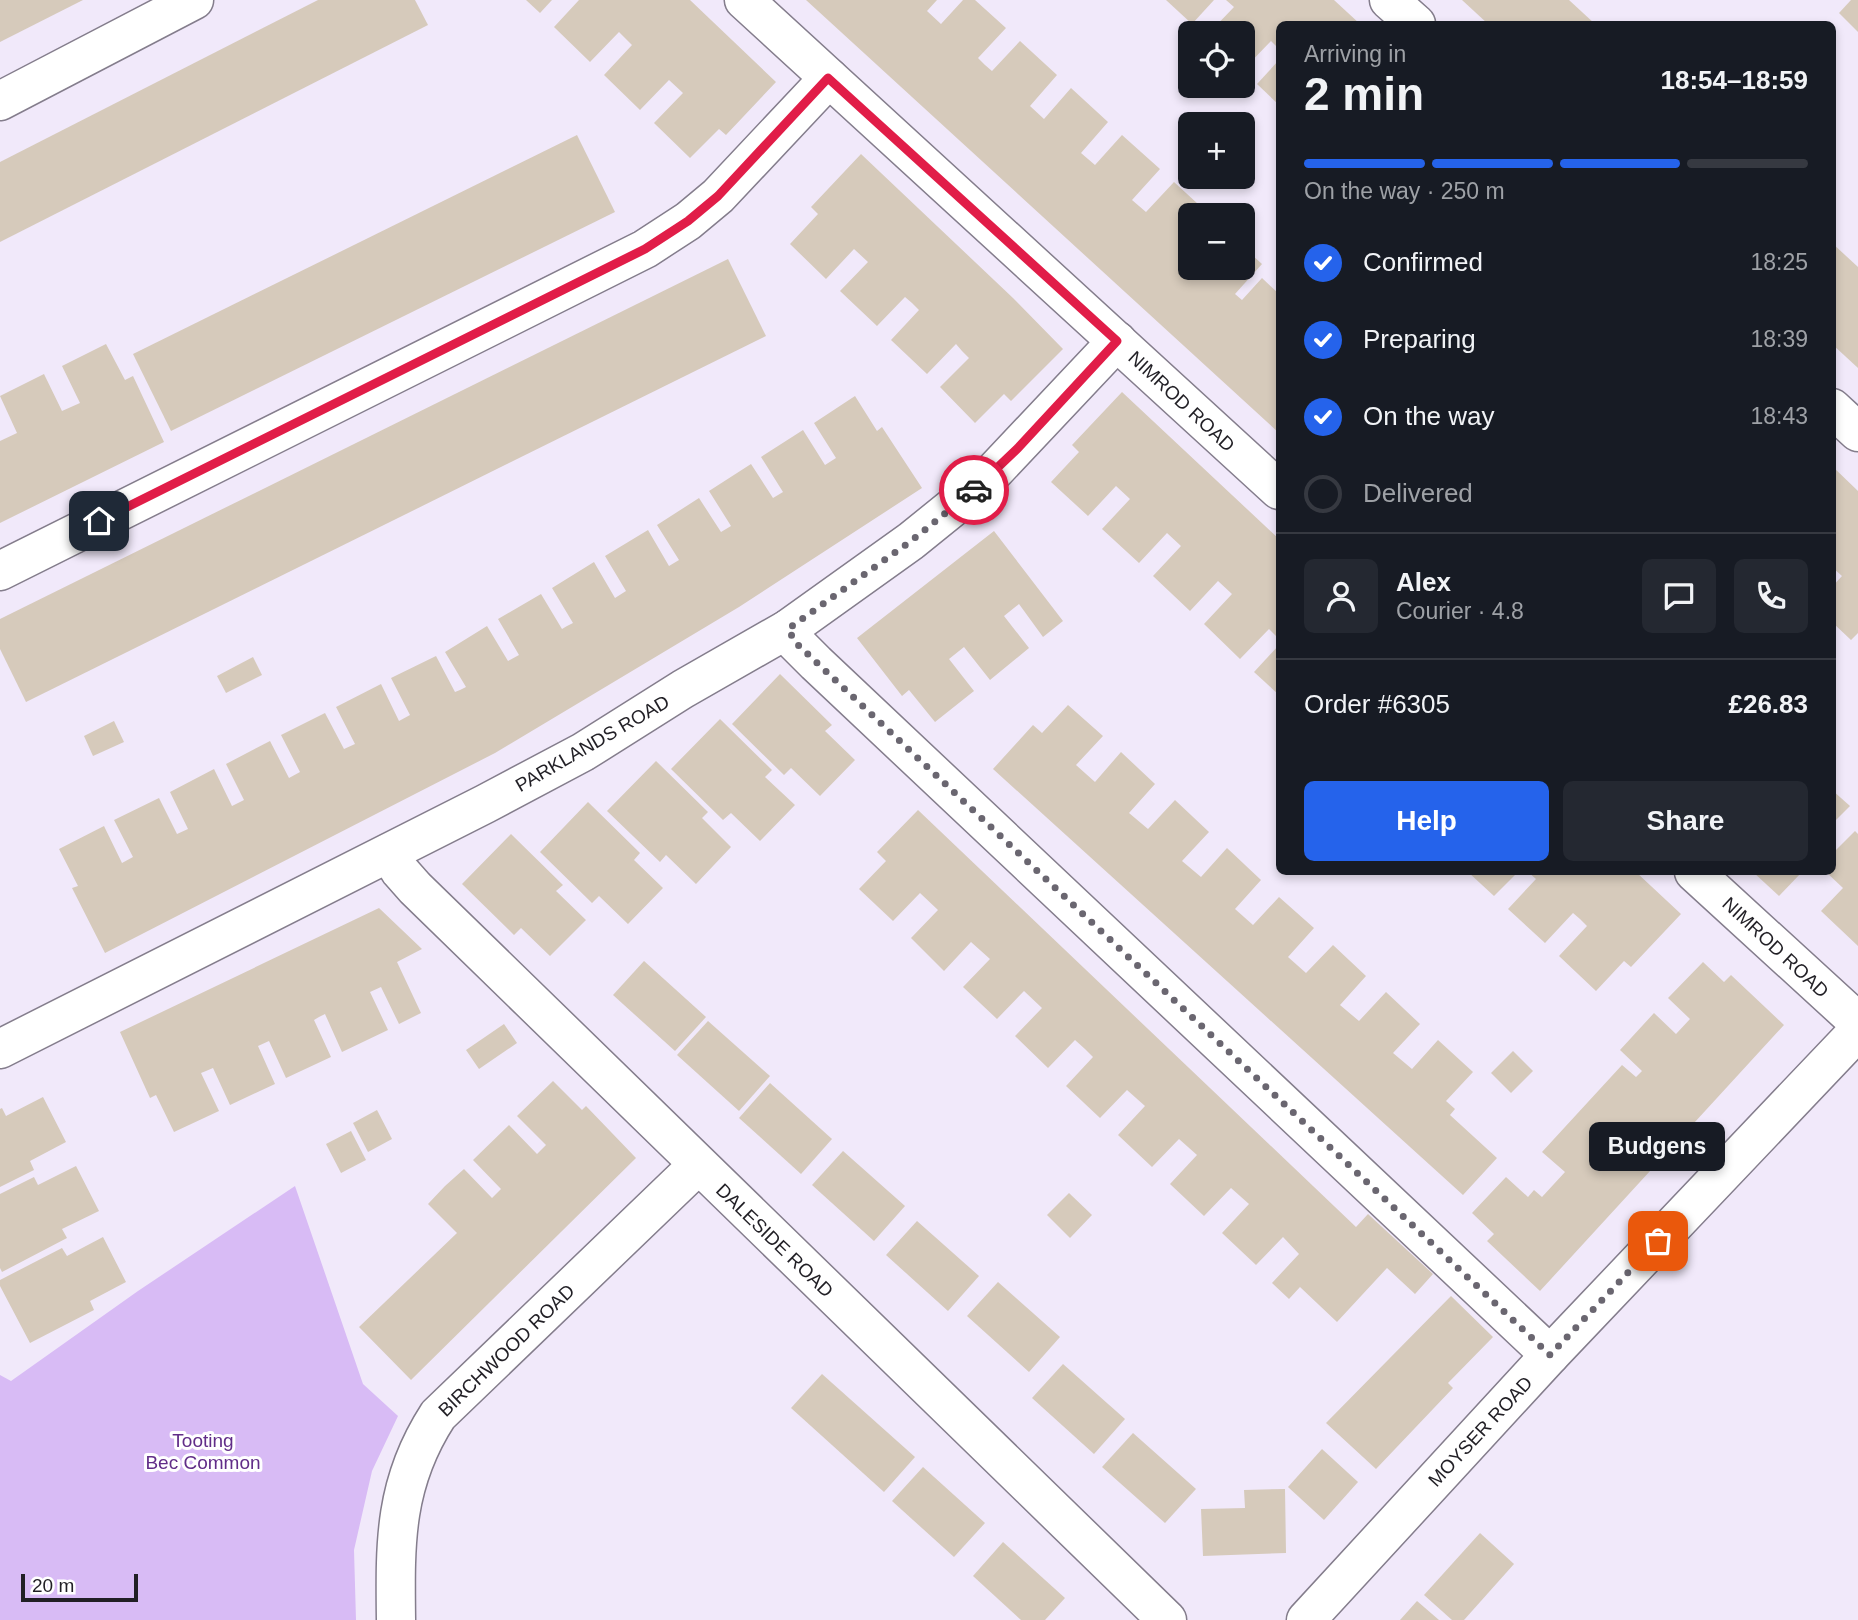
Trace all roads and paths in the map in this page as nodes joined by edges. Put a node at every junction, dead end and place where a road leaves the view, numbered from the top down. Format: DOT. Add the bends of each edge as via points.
graph roads {
  1 [pos="194,0"];
  2 [pos="744,0"];
  3 [pos="1390,0"];
  4 [pos="1413,21"];
  5 [pos="828,78"];
  6 [pos="0,101"];
  7 [pos="1117,341"];
  8 [pos="1836,412"];
  9 [pos="1858,432"];
  10 [pos="1276,487"];
  11 [pos="0,571"];
  12 [pos="788,629"];
  13 [pos="389,853"];
  14 [pos="1697,875"];
  15 [pos="1858,1022"];
  16 [pos="1858,1031"];
  17 [pos="0,1049"];
  18 [pos="698,1165"];
  19 [pos="1550,1355"];
  20 [pos="396,1620"];
  21 [pos="1167,1620"];
  22 [pos="1306,1620"];
  1 -- 6 [label="street"];
  2 -- 5 [label="street, NIMROD ROAD"];
  3 -- 4 [label="street"];
  5 -- 7 [label="street, NIMROD ROAD"];
  5 -- 11 [label="street" via="718,196 645,249"];
  7 -- 10 [label="street, NIMROD ROAD"];
  7 -- 12 [label="street, PARKLANDS ROAD" via="984,482"];
  8 -- 9 [label="street"];
  12 -- 13 [label="street, PARKLANDS ROAD" via="583,752"];
  12 -- 19 [label="street" via="826,673"];
  13 -- 17 [label="street, PARKLANDS ROAD"];
  13 -- 18 [label="street, DALESIDE ROAD" via="415,888"];
  14 -- 15 [label="street, NIMROD ROAD"];
  16 -- 19 [label="street, MOYSER ROAD"];
  18 -- 20 [label="street, BIRCHWOOD ROAD" via="438,1415 419,1447 403,1493 395,1564"];
  18 -- 21 [label="street, DALESIDE ROAD"];
  19 -- 22 [label="street, MOYSER ROAD"];
}
